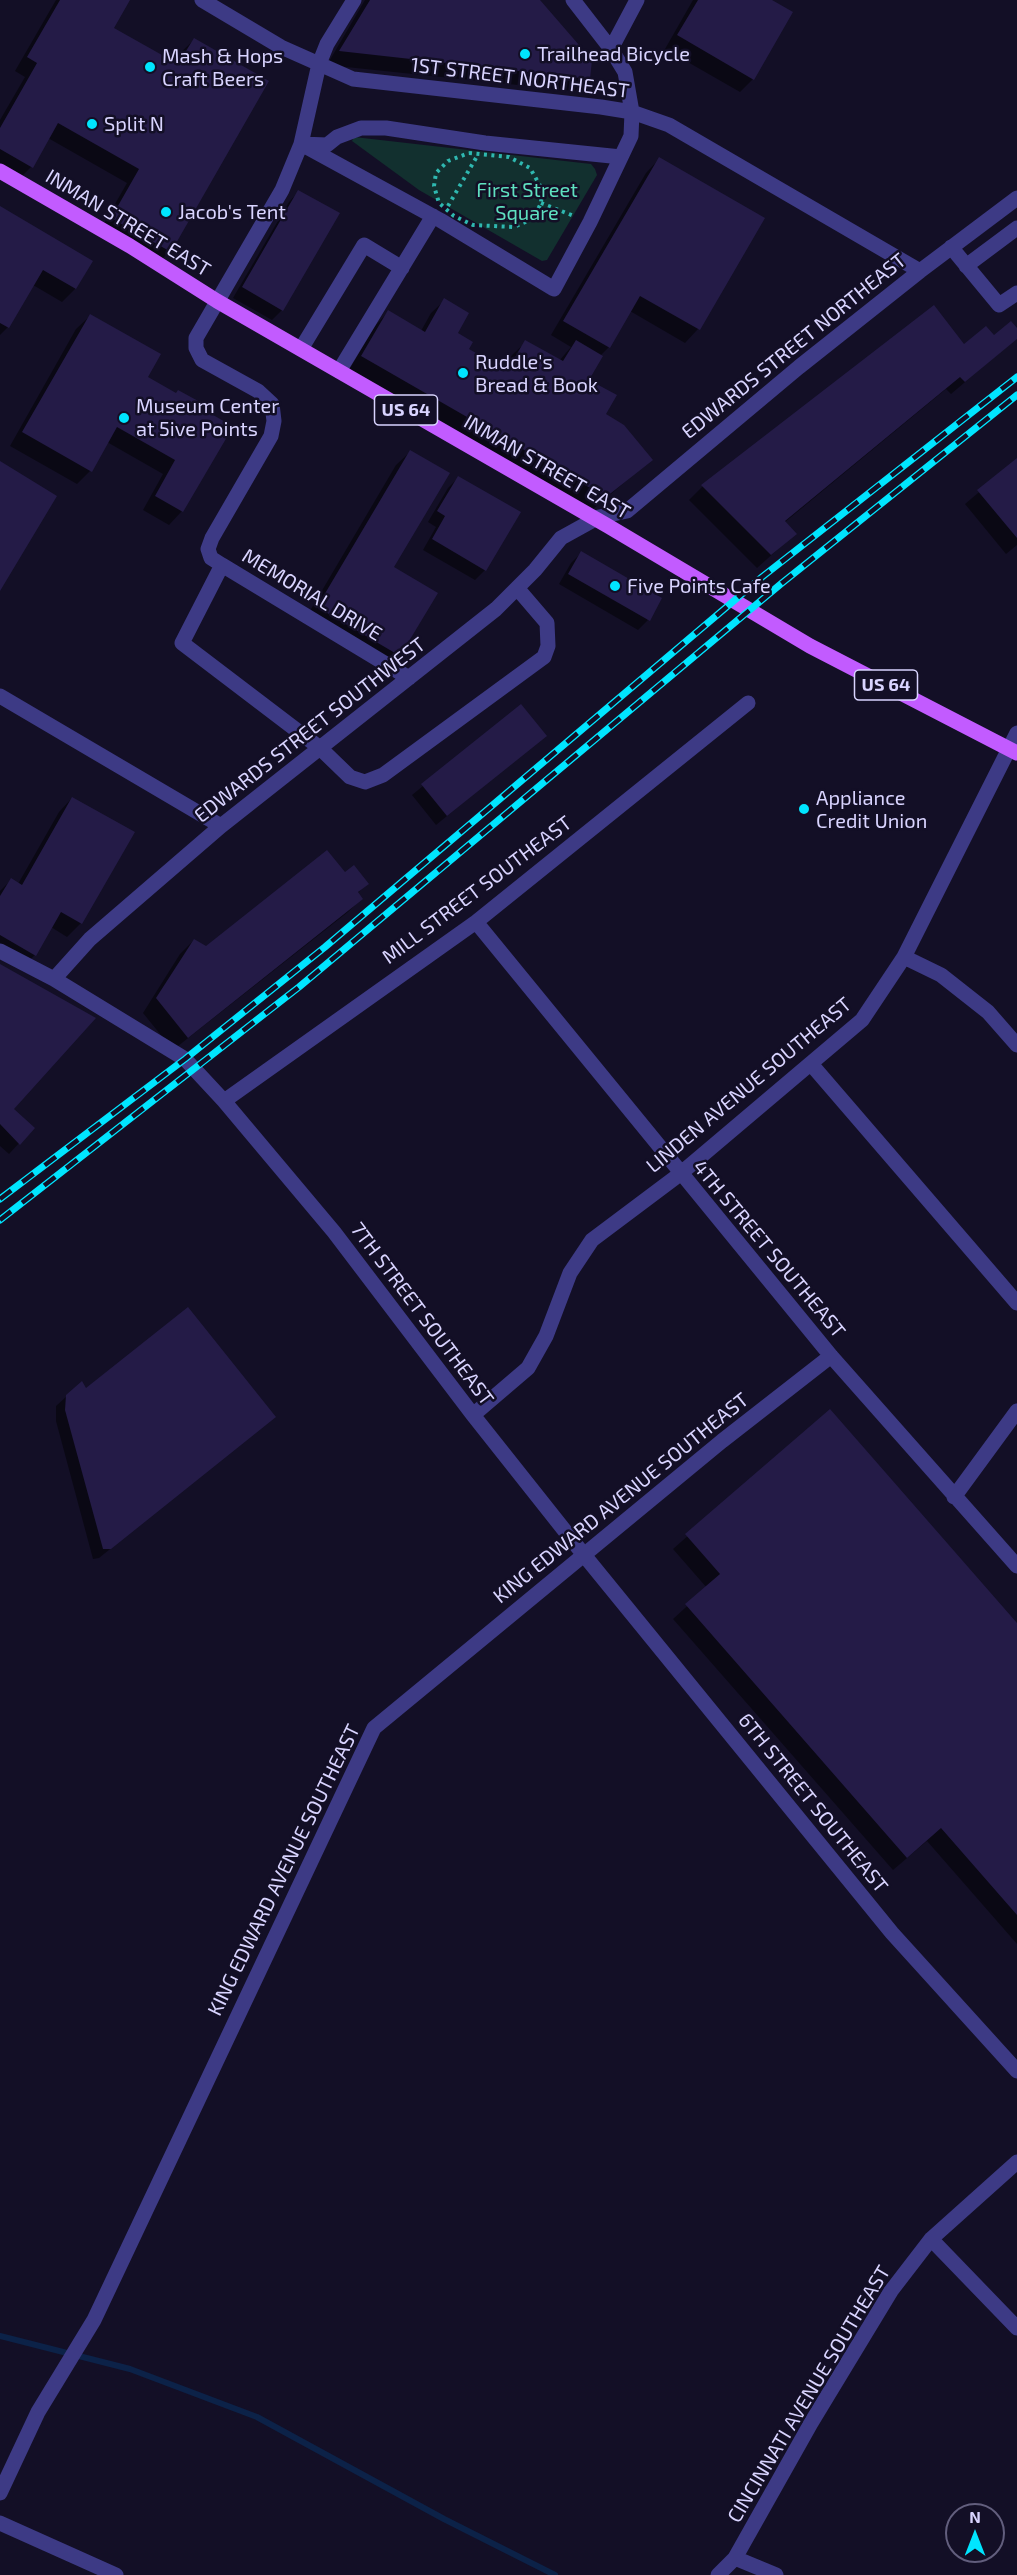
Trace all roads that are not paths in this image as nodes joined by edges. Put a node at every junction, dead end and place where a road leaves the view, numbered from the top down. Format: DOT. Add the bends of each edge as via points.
graph roads {
  1 [pos="202,0"];
  2 [pos="354,0"];
  3 [pos="573,0"];
  4 [pos="637,0"];
  5 [pos="610,49"];
  6 [pos="319,64"];
  7 [pos="632,112"];
  8 [pos="301,144"];
  9 [pos="621,157"];
  10 [pos="0,171"];
  11 [pos="1017,198"];
  12 [pos="440,215"];
  13 [pos="1017,228"];
  14 [pos="951,247"];
  15 [pos="966,266"];
  16 [pos="402,268"];
  17 [pos="920,271"];
  18 [pos="1017,293"];
  19 [pos="217,301"];
  20 [pos="302,349"];
  21 [pos="339,371"];
  22 [pos="595,520"];
  23 [pos="222,565"];
  24 [pos="517,588"];
  25 [pos="410,678"];
  26 [pos="0,696"];
  27 [pos="747,703"];
  28 [pos="1017,734"];
  29 [pos="320,748"];
  30 [pos="1013,751"];
  31 [pos="220,826"];
  32 [pos="476,922"];
  33 [pos="0,951"];
  34 [pos="904,957"];
  35 [pos="54,979"];
  36 [pos="1017,1045"];
  37 [pos="811,1064"];
  38 [pos="224,1101"];
  39 [pos="680,1174"];
  40 [pos="1017,1303"];
  41 [pos="831,1356"];
  42 [pos="1017,1411"];
  43 [pos="473,1415"];
  44 [pos="954,1497"];
  45 [pos="584,1555"];
  46 [pos="1017,1566"];
  47 [pos="1017,2071"];
  48 [pos="1017,2162"];
  49 [pos="930,2240"];
  50 [pos="1017,2328"];
  51 [pos="0,2493"];
  52 [pos="0,2523"];
  53 [pos="735,2558"];
  54 [pos="116,2575"];
  55 [pos="718,2575"];
  56 [pos="776,2575"];
  1 -- 6 [label="street, 1ST STREET NORTHEAST" via="281,47"];
  2 -- 6 [label="street"];
  3 -- 5 [label="street"];
  4 -- 5 [label="street"];
  5 -- 7 [label="street" via="624,72"];
  6 -- 7 [label="street, 1ST STREET NORTHEAST" via="353,78"];
  6 -- 8 [label="street"];
  7 -- 9 [label="street" via="632,136"];
  7 -- 17 [label="street, 1ST STREET NORTHEAST" via="669,125"];
  8 -- 9 [label="street" via="327,145 362,128 386,128 482,148"];
  8 -- 12 [label="street"];
  8 -- 19 [label="street" via="282,190"];
  9 -- 12 [label="street" via="554,290"];
  10 -- 19 [label="main road, INMAN STREET EAST / US 64"];
  11 -- 14 [label="street, EDWARDS STREET NORTHEAST"];
  12 -- 16 [label="street"];
  13 -- 15 [label="street"];
  14 -- 15 [label="street"];
  14 -- 17 [label="street, EDWARDS STREET NORTHEAST"];
  15 -- 18 [label="street" via="999,305"];
  16 -- 20 [label="street" via="364,245"];
  16 -- 21 [label="street"];
  17 -- 22 [label="street, EDWARDS STREET NORTHEAST" via="627,511"];
  19 -- 20 [label="main road, INMAN STREET EAST / US 64"];
  19 -- 23 [label="street, MEMORIAL DRIVE" via="196,338 196,348 202,360 258,391 272,404 274,421 271,435 208,549 211,558"];
  20 -- 21 [label="main road, INMAN STREET EAST / US 64"];
  21 -- 22 [label="main road, INMAN STREET EAST / US 64"];
  22 -- 24 [label="street, EDWARDS STREET SOUTHWEST" via="561,538"];
  22 -- 30 [label="main road, INMAN STREET EAST / US 64" via="810,646"];
  23 -- 25 [label="street, MEMORIAL DRIVE"];
  23 -- 29 [label="street" via="182,643"];
  24 -- 25 [label="street, EDWARDS STREET SOUTHWEST"];
  24 -- 29 [label="street" via="547,623 548,646 535,666 383,775 365,782 350,777"];
  25 -- 29 [label="street, EDWARDS STREET SOUTHWEST"];
  26 -- 31 [label="street"];
  27 -- 32 [label="street, MILL STREET SOUTHEAST"];
  28 -- 30 [label="street, LINDEN AVENUE SOUTHEAST"];
  29 -- 31 [label="street, EDWARDS STREET SOUTHWEST"];
  30 -- 34 [label="street, LINDEN AVENUE SOUTHEAST"];
  31 -- 35 [label="street, EDWARDS STREET SOUTHWEST" via="90,939"];
  32 -- 38 [label="street, MILL STREET SOUTHEAST"];
  32 -- 39 [label="street, 4TH STREET SOUTHEAST"];
  33 -- 35 [label="street, 7TH STREET SOUTHEAST"];
  34 -- 36 [label="street" via="951,982 988,1012"];
  34 -- 37 [label="street, LINDEN AVENUE SOUTHEAST" via="862,1020"];
  35 -- 38 [label="street, 7TH STREET SOUTHEAST" via="185,1059"];
  37 -- 39 [label="street, LINDEN AVENUE SOUTHEAST"];
  37 -- 40 [label="street"];
  38 -- 43 [label="street, 7TH STREET SOUTHEAST" via="334,1232"];
  39 -- 41 [label="street, 4TH STREET SOUTHEAST"];
  39 -- 43 [label="street, LINDEN AVENUE SOUTHEAST" via="592,1240 570,1273 546,1336 528,1368"];
  41 -- 44 [label="street, 4TH STREET SOUTHEAST"];
  41 -- 45 [label="street, KING EDWARD AVENUE SOUTHEAST"];
  42 -- 44 [label="street"];
  43 -- 45 [label="street, 7TH STREET SOUTHEAST"];
  44 -- 46 [label="street, 4TH STREET SOUTHEAST"];
  45 -- 47 [label="street, 6TH STREET SOUTHEAST" via="892,1933"];
  45 -- 51 [label="street, KING EDWARD AVENUE SOUTHEAST" via="374,1728 94,2320 38,2412"];
  48 -- 49 [label="street, CINCINNATI AVENUE SOUTHEAST"];
  49 -- 50 [label="street"];
  49 -- 53 [label="street, CINCINNATI AVENUE SOUTHEAST" via="891,2291"];
  52 -- 54 [label="street"];
  53 -- 55 [label="street, CINCINNATI AVENUE SOUTHEAST"];
  53 -- 56 [label="street"];
}
